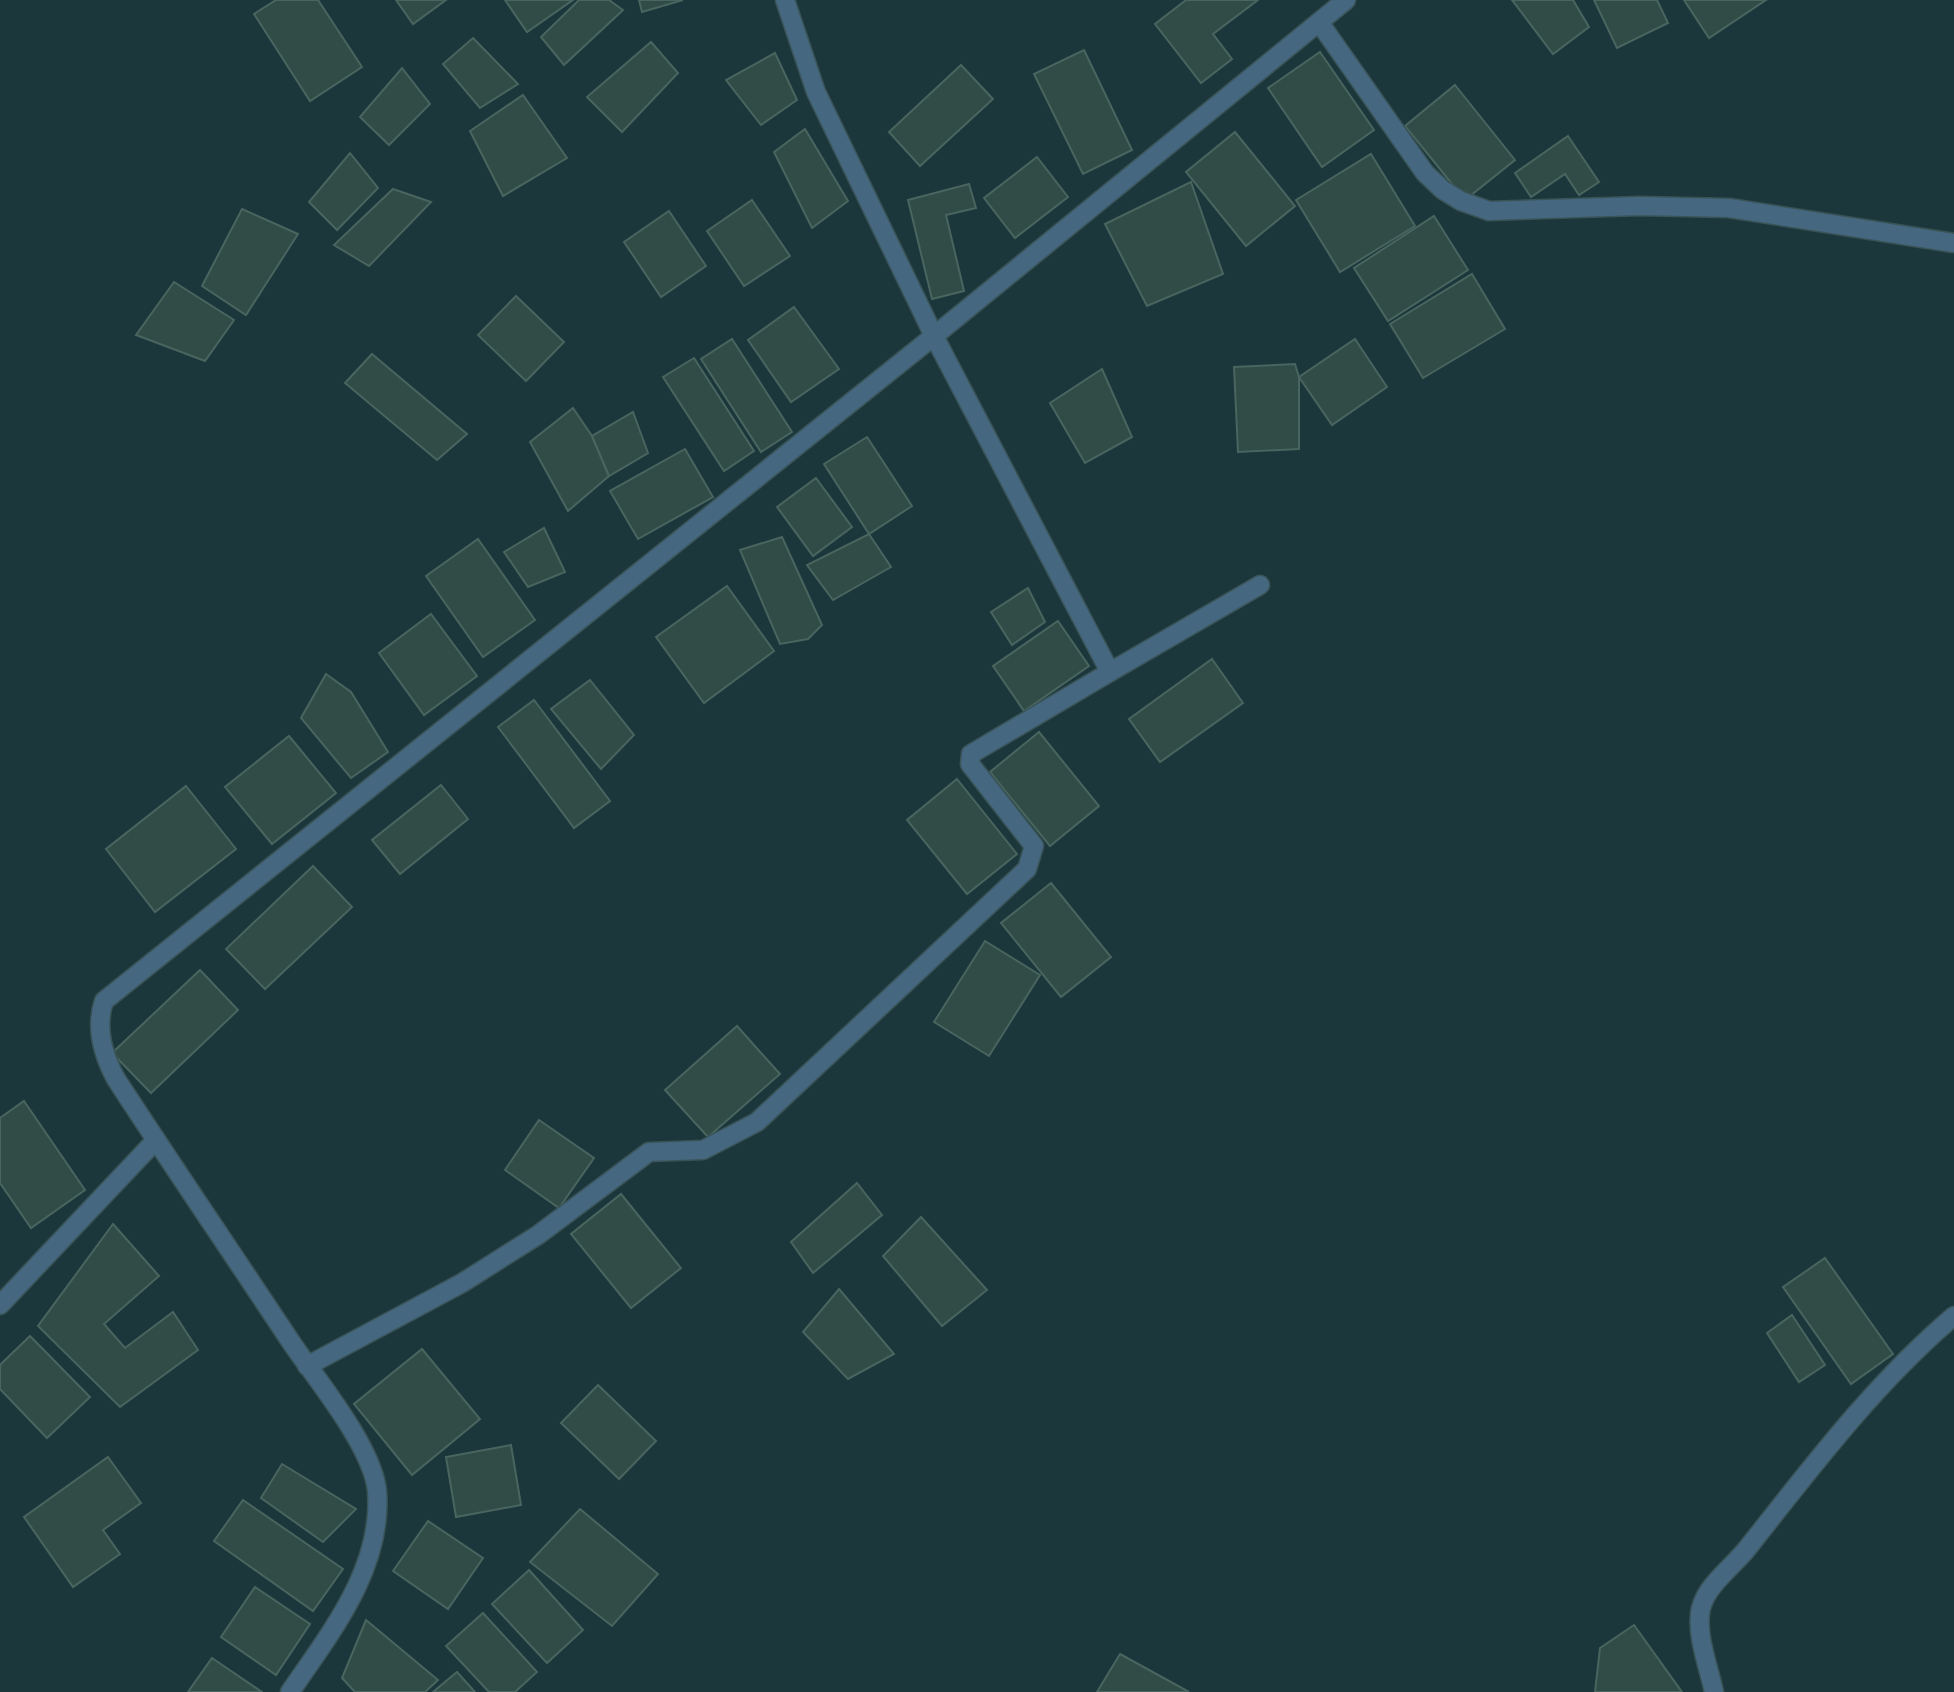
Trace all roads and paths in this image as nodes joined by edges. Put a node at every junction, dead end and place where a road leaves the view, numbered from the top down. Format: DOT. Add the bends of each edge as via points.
graph roads {
  1 [pos="785,0"];
  2 [pos="1346,0"];
  3 [pos="1319,22"];
  4 [pos="1954,243"];
  5 [pos="934,335"];
  6 [pos="1259,585"];
  7 [pos="1110,672"];
  8 [pos="156,1140"];
  9 [pos="0,1305"];
  10 [pos="1954,1316"];
  11 [pos="307,1366"];
  12 [pos="290,1692"];
  13 [pos="1714,1692"];
  1 -- 5 [label="street" via="816,92"];
  2 -- 3 [label="street"];
  3 -- 4 [label="street" via="1425,173 1470,205 1489,211 1729,208"];
  3 -- 5 [label="street"];
  5 -- 7 [label="street"];
  5 -- 8 [label="street" via="110,993 99,1015 105,1058"];
  6 -- 7 [label="street"];
  7 -- 11 [label="street" via="971,754 970,764 1034,846 1027,869 757,1122 703,1150 649,1152 505,1256"];
  8 -- 9 [label="street"];
  8 -- 11 [label="street"];
  10 -- 13 [label="street" via="1847,1422 1708,1591 1700,1610"];
  11 -- 12 [label="street" via="368,1458 377,1494 374,1540 359,1582 345,1613"];
}
